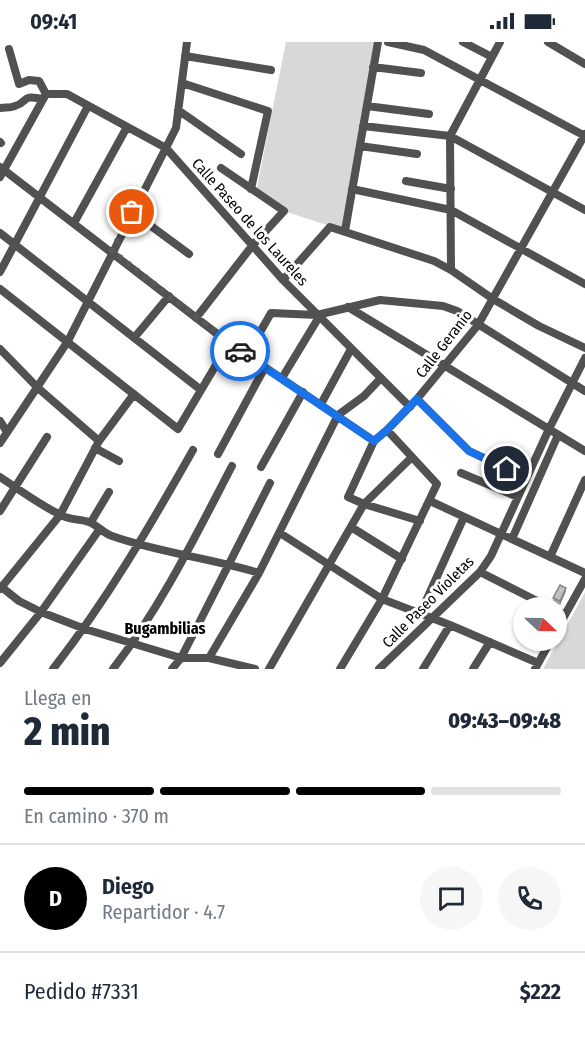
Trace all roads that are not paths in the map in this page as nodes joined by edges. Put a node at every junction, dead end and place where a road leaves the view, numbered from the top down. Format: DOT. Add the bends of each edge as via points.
graph roads {
  1 [pos="187,42"];
  2 [pos="378,42"];
  3 [pos="388,42"];
  4 [pos="463,42"];
  5 [pos="500,42"];
  6 [pos="548,42"];
  7 [pos="9,49"];
  8 [pos="186,56"];
  9 [pos="492,57"];
  10 [pos="585,64"];
  11 [pos="374,66"];
  12 [pos="271,70"];
  13 [pos="420,73"];
  14 [pos="480,80"];
  15 [pos="182,82"];
  16 [pos="44,97"];
  17 [pos="88,106"];
  18 [pos="367,106"];
  19 [pos="0,108"];
  20 [pos="178,110"];
  21 [pos="429,114"];
  22 [pos="363,126"];
  23 [pos="127,127"];
  24 [pos="585,135"];
  25 [pos="450,136"];
  26 [pos="360,146"];
  27 [pos="166,148"];
  28 [pos="417,153"];
  29 [pos="241,154"];
  30 [pos="221,168"];
  31 [pos="1,171"];
  32 [pos="406,181"];
  33 [pos="251,189"];
  34 [pos="352,189"];
  35 [pos="451,189"];
  36 [pos="553,192"];
  37 [pos="40,197"];
  38 [pos="451,210"];
  39 [pos="585,210"];
  40 [pos="132,212"];
  41 [pos="74,223"];
  42 [pos="345,231"];
  43 [pos="0,233"];
  44 [pos="15,244"];
  45 [pos="252,246"];
  46 [pos="522,248"];
  47 [pos="112,251"];
  48 [pos="189,254"];
  49 [pos="451,270"];
  50 [pos="0,272"];
  51 [pos="283,280"];
  52 [pos="585,284"];
  53 [pos="0,289"];
  54 [pos="169,296"];
  55 [pos="493,299"];
  56 [pos="88,301"];
  57 [pos="348,307"];
  58 [pos="318,316"];
  59 [pos="196,318"];
  60 [pos="478,325"];
  61 [pos="134,338"];
  62 [pos="68,341"];
  63 [pos="229,343"];
  64 [pos="585,348"];
  65 [pos="0,349"];
  66 [pos="351,349"];
  67 [pos="247,355"];
  68 [pos="585,358"];
  69 [pos="445,366"];
  70 [pos="265,367"];
  71 [pos="282,378"];
  72 [pos="381,378"];
  73 [pos="572,383"];
  74 [pos="38,388"];
  75 [pos="201,390"];
  76 [pos="585,390"];
  77 [pos="303,392"];
  78 [pos="134,394"];
  79 [pos="417,399"];
  80 [pos="321,404"];
  81 [pos="410,407"];
  82 [pos="338,415"];
  83 [pos="0,421"];
  84 [pos="549,429"];
  85 [pos="387,430"];
  86 [pos="7,432"];
  87 [pos="558,435"];
  88 [pos="47,437"];
  89 [pos="374,441"];
  90 [pos="0,443"];
  91 [pos="97,445"];
  92 [pos="193,450"];
  93 [pos="585,451"];
  94 [pos="218,453"];
  95 [pos="412,457"];
  96 [pos="119,461"];
  97 [pos="232,466"];
  98 [pos="261,467"];
  99 [pos="461,473"];
  100 [pos="0,477"];
  101 [pos="526,478"];
  102 [pos="585,480"];
  103 [pos="270,483"];
  104 [pos="16,488"];
  105 [pos="109,492"];
  106 [pos="518,498"];
  107 [pos="430,501"];
  108 [pos="364,504"];
  109 [pos="0,511"];
  110 [pos="60,515"];
  111 [pos="464,517"];
  112 [pos="420,521"];
  113 [pos="91,522"];
  114 [pos="351,527"];
  115 [pos="99,530"];
  116 [pos="280,533"];
  117 [pos="502,535"];
  118 [pos="512,539"];
  119 [pos="140,543"];
  120 [pos="186,556"];
  121 [pos="550,557"];
  122 [pos="402,560"];
  123 [pos="230,564"];
  124 [pos="329,564"];
  125 [pos="480,572"];
  126 [pos="259,573"];
  127 [pos="585,580"];
  128 [pos="0,588"];
  129 [pos="529,597"];
  130 [pos="382,599"];
  131 [pos="41,612"];
  132 [pos="567,613"];
  133 [pos="420,614"];
  134 [pos="432,618"];
  135 [pos="450,625"];
  136 [pos="85,628"];
  137 [pos="489,642"];
  138 [pos="133,644"];
  139 [pos="545,651"];
  140 [pos="181,658"];
  141 [pos="209,658"];
  142 [pos="221,660"];
  143 [pos="0,663"];
  144 [pos="537,666"];
  145 [pos="53,669"];
  146 [pos="113,669"];
  147 [pos="172,669"];
  148 [pos="215,669"];
  149 [pos="255,669"];
  150 [pos="269,669"];
  151 [pos="340,669"];
  152 [pos="379,669"];
  153 [pos="423,669"];
  154 [pos="473,669"];
  1 -- 8 [label="street"];
  2 -- 11 [label="street"];
  3 -- 14 [label="street" via="424,50"];
  4 -- 9 [label="street"];
  5 -- 9 [label="street"];
  6 -- 10 [label="street"];
  7 -- 16 [label="street" via="20,84 39,81"];
  8 -- 12 [label="street"];
  8 -- 15 [label="street"];
  9 -- 14 [label="street"];
  11 -- 13 [label="street"];
  11 -- 18 [label="street"];
  14 -- 24 [label="street"];
  14 -- 25 [label="street"];
  15 -- 20 [label="street"];
  15 -- 33 [label="street" via="268,111"];
  16 -- 17 [label="street, Calle Paseo de los Laureles" via="67,94"];
  16 -- 19 [label="street" via="31,96 15,106"];
  16 -- 31 [label="street"];
  17 -- 23 [label="street, Calle Paseo de los Laureles"];
  17 -- 37 [label="street"];
  18 -- 21 [label="street"];
  18 -- 22 [label="street"];
  20 -- 27 [label="street" via="176,128"];
  20 -- 29 [label="street"];
  22 -- 25 [label="street"];
  22 -- 26 [label="street"];
  23 -- 27 [label="street, Calle Paseo de los Laureles"];
  23 -- 41 [label="street"];
  24 -- 36 [label="street, Calle Geranio"];
  25 -- 35 [label="street"];
  25 -- 36 [label="street"];
  26 -- 28 [label="street"];
  26 -- 34 [label="street"];
  27 -- 40 [label="street"];
  27 -- 45 [label="street, Calle Paseo de los Laureles"];
  30 -- 33 [label="street"];
  31 -- 37 [label="street"];
  32 -- 35 [label="street"];
  33 -- 45 [label="street" via="284,211"];
  34 -- 38 [label="street"];
  34 -- 42 [label="street"];
  35 -- 38 [label="street"];
  36 -- 39 [label="street"];
  36 -- 46 [label="street, Calle Geranio"];
  37 -- 41 [label="street"];
  37 -- 44 [label="street"];
  38 -- 46 [label="street"];
  38 -- 49 [label="street"];
  40 -- 47 [label="street"];
  40 -- 48 [label="street"];
  41 -- 47 [label="street"];
  42 -- 49 [label="street"];
  42 -- 51 [label="street" via="330,227"];
  43 -- 44 [label="street"];
  44 -- 50 [label="street"];
  44 -- 56 [label="street"];
  45 -- 51 [label="street, Calle Paseo de los Laureles"];
  45 -- 59 [label="street"];
  46 -- 52 [label="street"];
  46 -- 55 [label="street, Calle Geranio"];
  47 -- 54 [label="street"];
  47 -- 56 [label="street"];
  49 -- 55 [label="street"];
  51 -- 58 [label="street, Calle Paseo de los Laureles"];
  53 -- 62 [label="street"];
  54 -- 59 [label="street"];
  54 -- 61 [label="street"];
  55 -- 60 [label="street, Calle Geranio"];
  55 -- 64 [label="street"];
  56 -- 61 [label="street"];
  56 -- 62 [label="street"];
  57 -- 58 [label="street"];
  57 -- 60 [label="street" via="380,300 443,306"];
  57 -- 69 [label="street"];
  58 -- 66 [label="street, Calle Paseo de los Laureles"];
  58 -- 67 [label="street" via="271,313"];
  58 -- 71 [label="street"];
  59 -- 63 [label="street"];
  60 -- 69 [label="street, Calle Geranio"];
  60 -- 73 [label="street"];
  61 -- 75 [label="street"];
  62 -- 74 [label="street"];
  62 -- 78 [label="street"];
  63 -- 67 [label="street"];
  63 -- 75 [label="street"];
  65 -- 74 [label="street"];
  66 -- 72 [label="street, Calle Paseo de los Laureles"];
  66 -- 80 [label="street"];
  67 -- 70 [label="street"];
  68 -- 73 [label="street, Calle Paseo Violetas"];
  69 -- 79 [label="street, Calle Geranio"];
  69 -- 84 [label="street"];
  70 -- 71 [label="street"];
  70 -- 94 [label="street"];
  71 -- 77 [label="street"];
  72 -- 81 [label="street, Calle Paseo de los Laureles"];
  72 -- 82 [label="street"];
  73 -- 76 [label="street"];
  73 -- 84 [label="street, Calle Paseo Violetas"];
  74 -- 86 [label="street"];
  74 -- 91 [label="street"];
  75 -- 78 [label="street" via="178,429"];
  77 -- 80 [label="street"];
  77 -- 98 [label="street"];
  78 -- 91 [label="street"];
  79 -- 81 [label="street, Calle Geranio"];
  79 -- 101 [label="street" via="469,451"];
  80 -- 82 [label="street"];
  81 -- 85 [label="street, Calle Geranio"];
  82 -- 89 [label="street"];
  82 -- 116 [label="street"];
  83 -- 86 [label="street"];
  84 -- 87 [label="street"];
  84 -- 101 [label="street, Calle Paseo Violetas"];
  85 -- 89 [label="street, Calle Geranio"];
  85 -- 95 [label="street"];
  86 -- 90 [label="street"];
  87 -- 93 [label="street"];
  87 -- 118 [label="street"];
  88 -- 104 [label="street"];
  89 -- 108 [label="street, Calle Geranio" via="348,497"];
  91 -- 96 [label="street"];
  91 -- 110 [label="street"];
  92 -- 119 [label="street"];
  95 -- 107 [label="street" via="437,484"];
  95 -- 108 [label="street"];
  97 -- 120 [label="street"];
  99 -- 106 [label="street"];
  100 -- 104 [label="street"];
  101 -- 106 [label="street, Calle Paseo Violetas"];
  102 -- 121 [label="street"];
  103 -- 123 [label="street"];
  104 -- 109 [label="street"];
  104 -- 110 [label="street"];
  105 -- 113 [label="street"];
  106 -- 117 [label="street, Calle Paseo Violetas"];
  107 -- 111 [label="street"];
  107 -- 112 [label="street"];
  108 -- 112 [label="street"];
  108 -- 114 [label="street"];
  110 -- 113 [label="street"];
  110 -- 128 [label="street"];
  111 -- 117 [label="street"];
  111 -- 133 [label="street"];
  112 -- 122 [label="street"];
  113 -- 115 [label="street"];
  114 -- 122 [label="street"];
  114 -- 124 [label="street"];
  115 -- 119 [label="street"];
  115 -- 131 [label="street"];
  116 -- 124 [label="street"];
  116 -- 126 [label="street"];
  117 -- 118 [label="street"];
  117 -- 125 [label="street, Calle Paseo Violetas"];
  118 -- 121 [label="street"];
  119 -- 120 [label="street"];
  119 -- 136 [label="street"];
  120 -- 123 [label="street"];
  120 -- 138 [label="street"];
  121 -- 127 [label="street"];
  122 -- 130 [label="street"];
  123 -- 126 [label="street"];
  123 -- 140 [label="street"];
  124 -- 130 [label="street"];
  124 -- 150 [label="street"];
  125 -- 129 [label="street"];
  125 -- 134 [label="street, Calle Paseo Violetas"];
  126 -- 141 [label="street"];
  127 -- 132 [label="street"];
  128 -- 131 [label="street"];
  130 -- 133 [label="street"];
  130 -- 151 [label="street"];
  131 -- 136 [label="street"];
  131 -- 143 [label="street"];
  133 -- 134 [label="street"];
  134 -- 135 [label="street"];
  134 -- 152 [label="street, Calle Paseo Violetas"];
  135 -- 137 [label="street"];
  135 -- 153 [label="street"];
  136 -- 138 [label="street"];
  136 -- 145 [label="street"];
  137 -- 144 [label="street"];
  137 -- 154 [label="street"];
  138 -- 140 [label="street"];
  138 -- 146 [label="street"];
  139 -- 144 [label="street"];
  140 -- 141 [label="street"];
  140 -- 147 [label="street"];
  141 -- 142 [label="street"];
  142 -- 148 [label="street"];
  142 -- 149 [label="street"];
}
